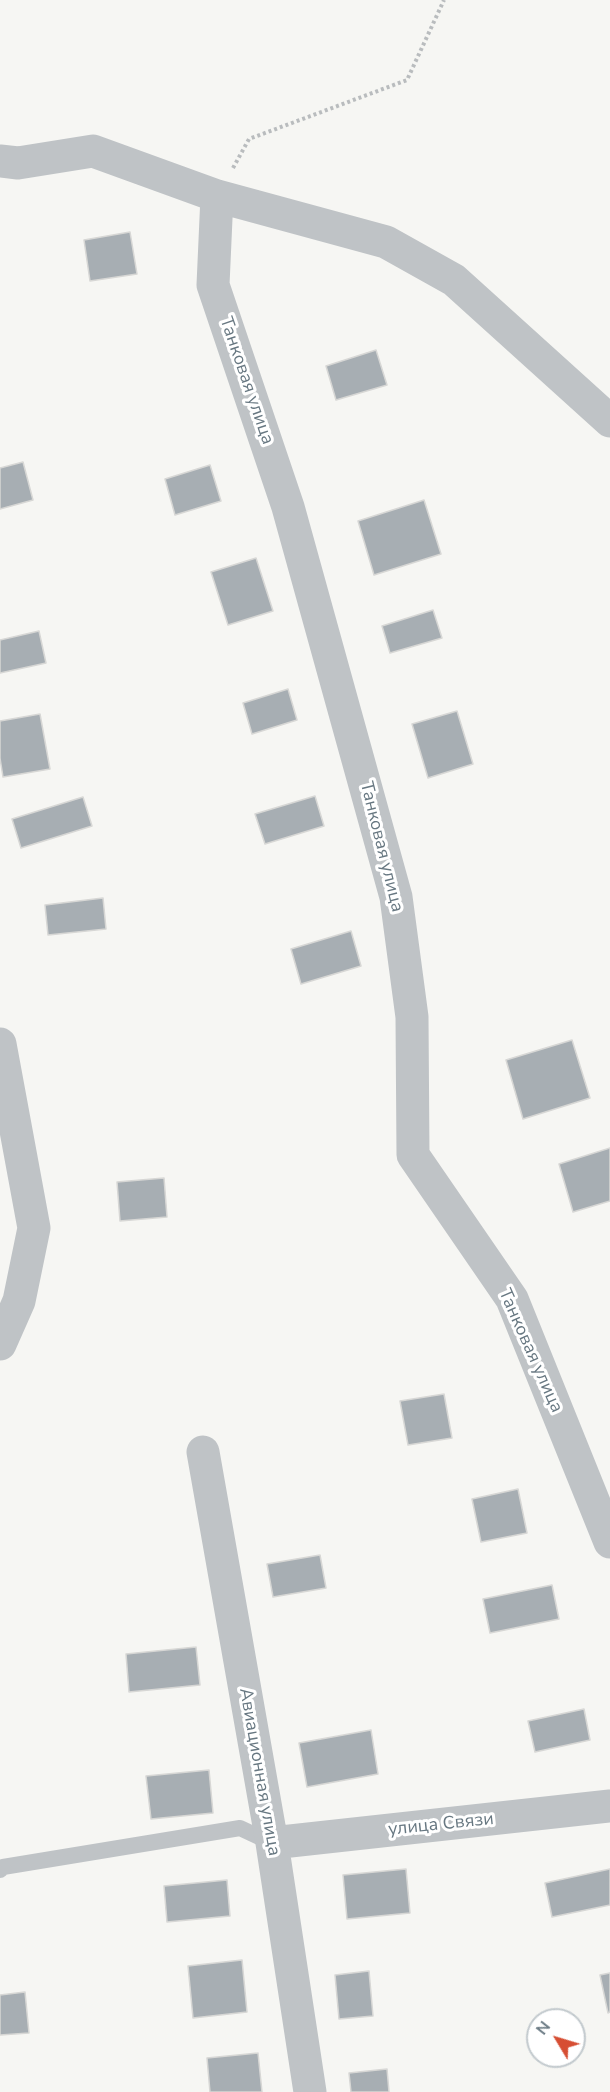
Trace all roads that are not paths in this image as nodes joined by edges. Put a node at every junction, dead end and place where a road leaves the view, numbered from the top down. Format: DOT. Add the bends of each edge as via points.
graph roads {
  1 [pos="0,161"];
  2 [pos="217,196"];
  3 [pos="610,421"];
  4 [pos="0,1044"];
  5 [pos="0,1344"];
  6 [pos="204,1452"];
  7 [pos="610,1542"];
  8 [pos="610,1806"];
  9 [pos="272,1844"];
  10 [pos="0,1870"];
  11 [pos="310,2092"];
  1 -- 2 [label="street" via="18,163 93,151"];
  2 -- 3 [label="street" via="386,242 454,280"];
  2 -- 7 [label="street, Танковая улица" via="213,285 288,507 396,897 412,1017 413,1155 512,1299"];
  4 -- 5 [label="street" via="34,1228 19,1301"];
  6 -- 9 [label="street, Авиационная улица"];
  8 -- 9 [label="street, улица Связи"];
  9 -- 10 [label="lane" via="240,1828"];
  9 -- 11 [label="street, Авиационная улица"];
}
